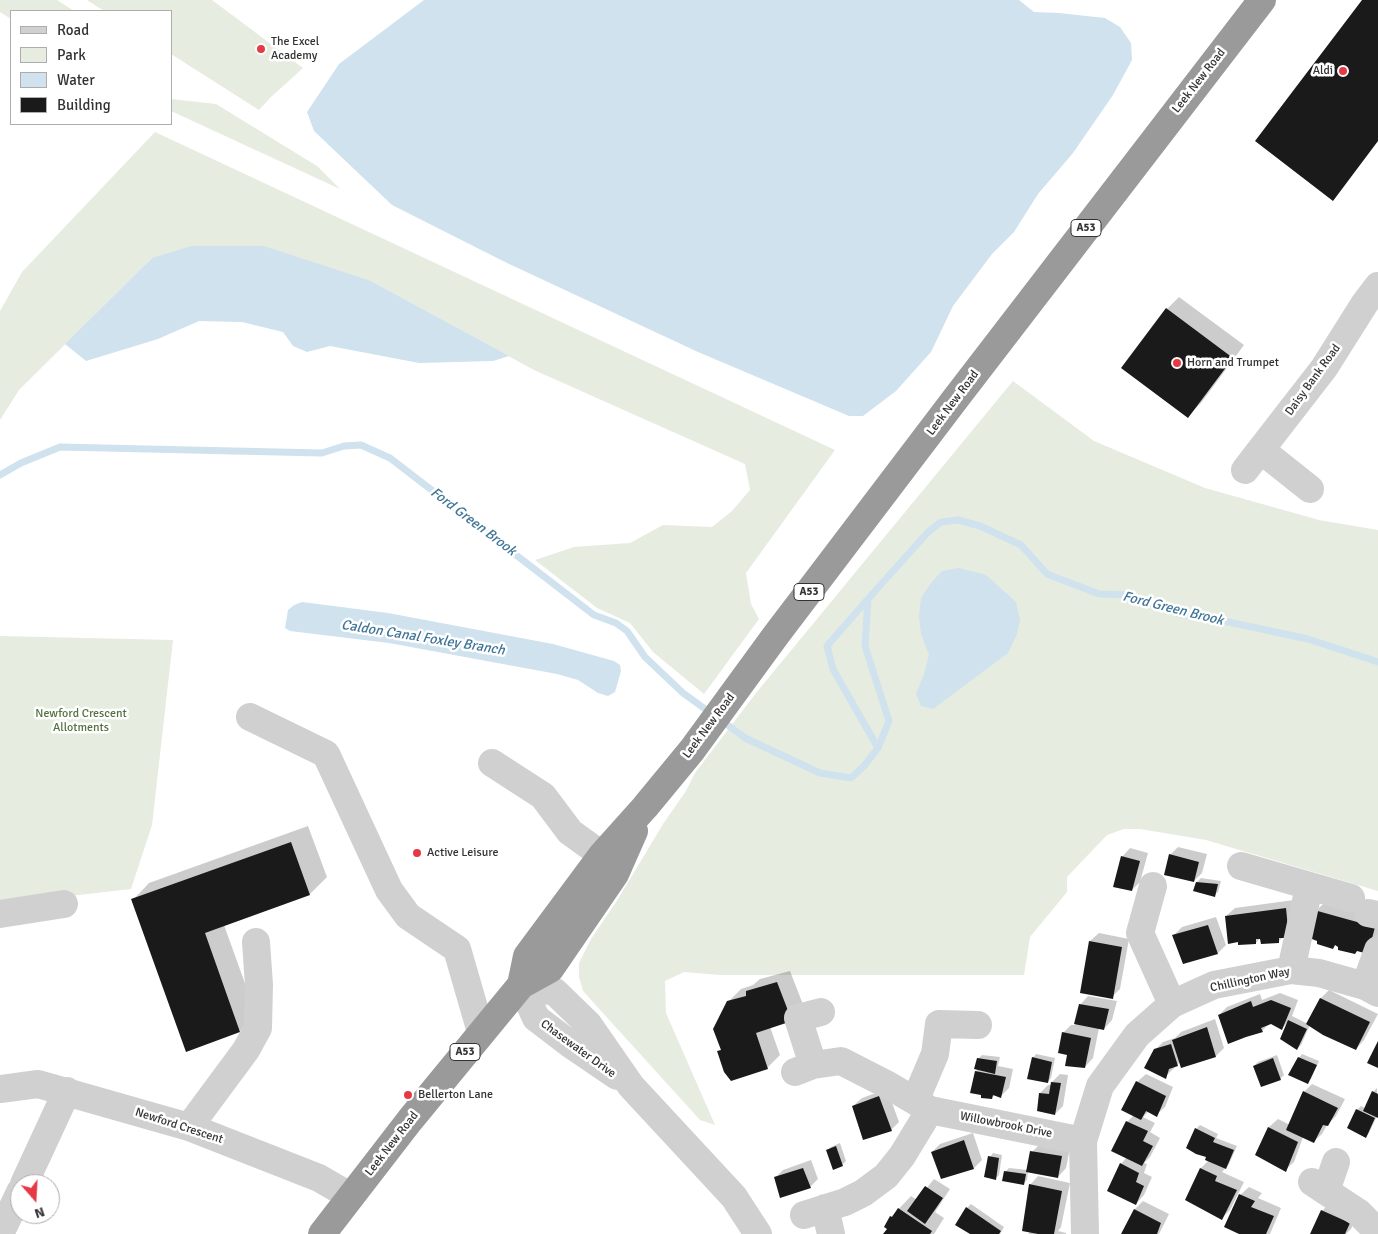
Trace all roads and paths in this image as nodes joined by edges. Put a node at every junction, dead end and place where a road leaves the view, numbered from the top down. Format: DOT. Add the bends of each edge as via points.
graph roads {
  1 [pos="1262,0"];
  2 [pos="1378,286"];
  3 [pos="1310,489"];
  4 [pos="250,717"];
  5 [pos="492,763"];
  6 [pos="645,807"];
  7 [pos="602,855"];
  8 [pos="1241,866"];
  9 [pos="1153,886"];
  10 [pos="1309,887"];
  11 [pos="64,904"];
  12 [pos="1366,909"];
  13 [pos="0,914"];
  14 [pos="256,942"];
  15 [pos="1378,950"];
  16 [pos="1291,970"];
  17 [pos="521,985"];
  18 [pos="1372,990"];
  19 [pos="1172,1004"];
  20 [pos="821,1012"];
  21 [pos="978,1025"];
  22 [pos="481,1032"];
  23 [pos="0,1089"];
  24 [pos="68,1091"];
  25 [pos="922,1105"];
  26 [pos="190,1127"];
  27 [pos="1083,1141"];
  28 [pos="1336,1162"];
  29 [pos="29,1174"];
  30 [pos="350,1196"];
  31 [pos="10,1213"];
  32 [pos="820,1219"];
  33 [pos="1378,1232"];
  34 [pos="0,1234"];
  35 [pos="322,1234"];
  36 [pos="758,1234"];
  37 [pos="1085,1234"];
  1 -- 6 [label="highway, Leek New Road / A53" via="776,635 692,750"];
  2 -- 3 [label="street, Daisy Bank Road" via="1324,368 1253,460"];
  4 -- 22 [label="street" via="326,754 389,890 408,916 457,949"];
  5 -- 7 [label="street" via="543,796 570,832"];
  6 -- 7 [label="highway, Leek New Road / A53"];
  6 -- 17 [label="highway, Leek New Road / A53" via="615,874 550,969"];
  7 -- 17 [label="highway, Leek New Road / A53" via="527,956"];
  8 -- 10 [label="street"];
  9 -- 19 [label="street" via="1140,933"];
  10 -- 12 [label="street"];
  10 -- 16 [label="street"];
  11 -- 13 [label="street"];
  14 -- 26 [label="street" via="258,1028 246,1050"];
  15 -- 18 [label="street"];
  16 -- 18 [label="street, Chillington Way" via="1319,973"];
  16 -- 19 [label="street, Chillington Way" via="1214,985"];
  17 -- 22 [label="highway, Leek New Road / A53"];
  17 -- 36 [label="street, Chasewater Drive" via="536,1018 630,1086 734,1197"];
  19 -- 27 [label="street, Chillington Way" via="1137,1035 1100,1086"];
  20 -- 25 [label="street, Willowbrook Drive" via="798,1018 804,1068 841,1061"];
  21 -- 25 [label="street" via="939,1024"];
  22 -- 30 [label="highway, Leek New Road / A53"];
  23 -- 24 [label="street, Newford Crescent" via="38,1084"];
  24 -- 26 [label="street, Newford Crescent"];
  24 -- 29 [label="street"];
  25 -- 27 [label="street, Willowbrook Drive"];
  25 -- 32 [label="street" via="902,1156 886,1176"];
  26 -- 30 [label="street, Newford Crescent" via="319,1178"];
  27 -- 37 [label="street, Chillington Way"];
  28 -- 33 [label="street" via="1319,1187 1359,1213"];
  30 -- 35 [label="highway, Leek New Road / A53"];
  31 -- 34 [label="street"];
}
